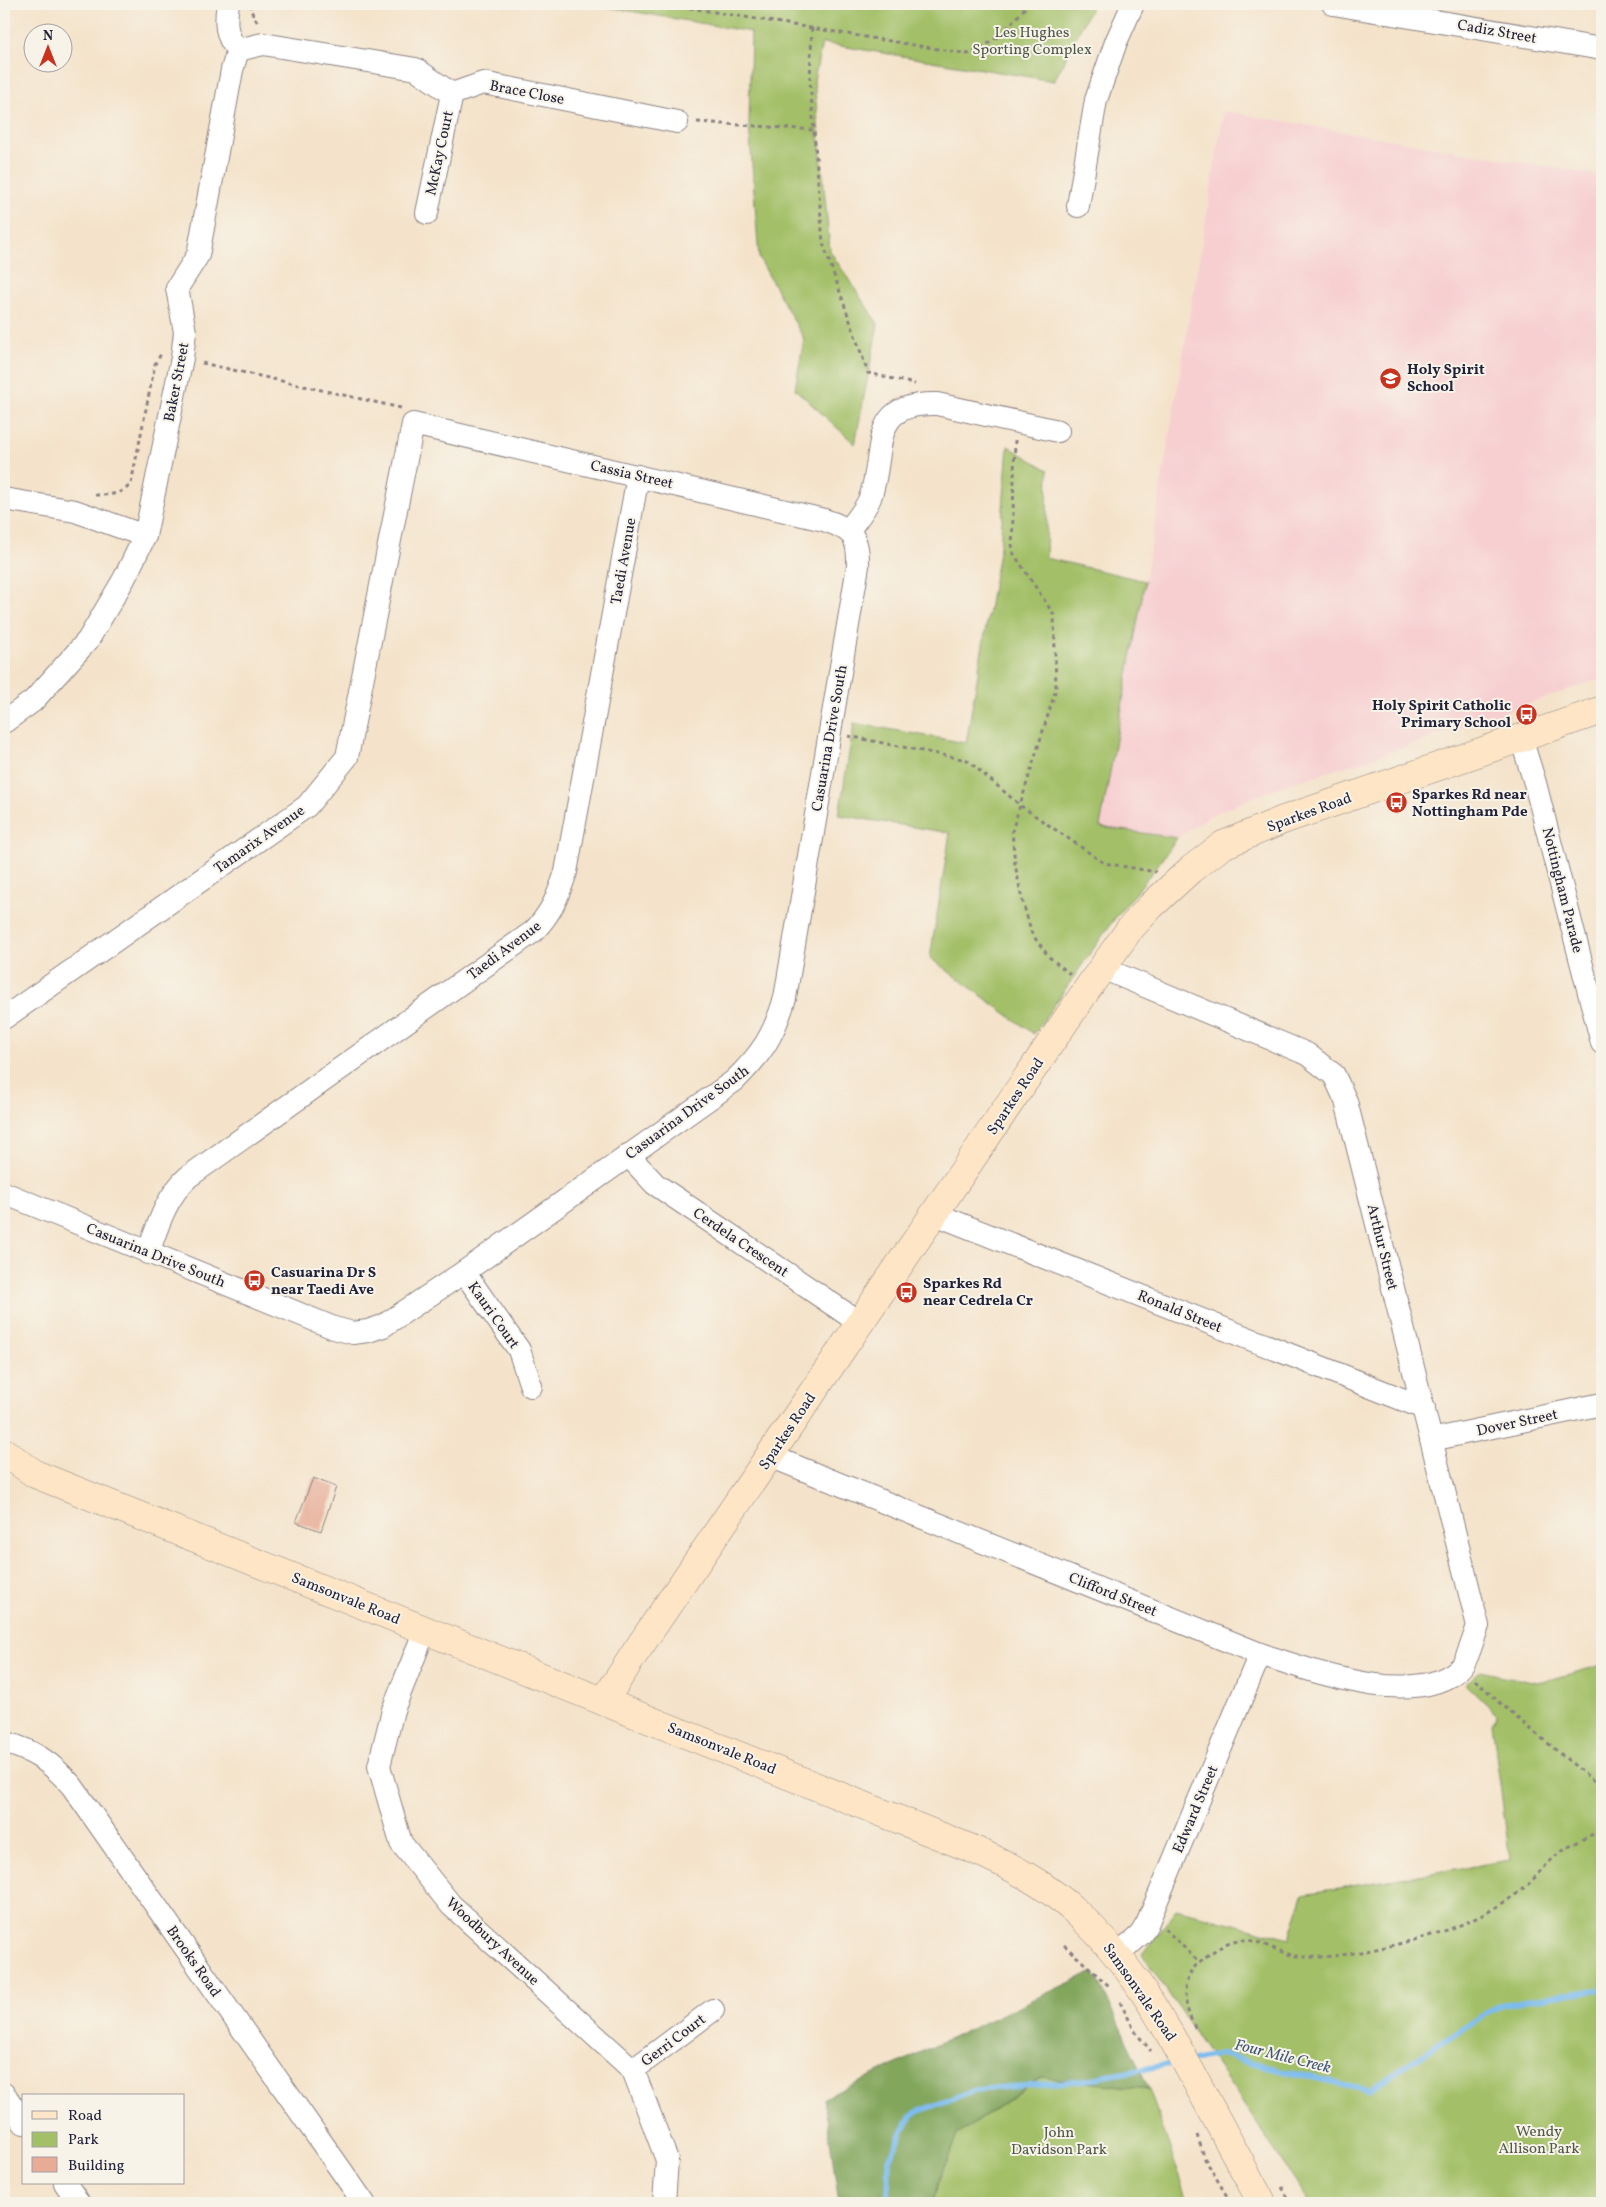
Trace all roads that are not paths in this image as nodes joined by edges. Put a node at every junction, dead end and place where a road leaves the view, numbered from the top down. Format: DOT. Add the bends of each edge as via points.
graph roads {
  1 [pos="228,4"];
  2 [pos="1133,4"];
  3 [pos="1333,4"];
  4 [pos="1602,49"];
  5 [pos="238,50"];
  6 [pos="452,94"];
  7 [pos="677,122"];
  8 [pos="1078,206"];
  9 [pos="427,213"];
  10 [pos="413,424"];
  11 [pos="1058,432"];
  12 [pos="638,476"];
  13 [pos="4,499"];
  14 [pos="849,530"];
  15 [pos="145,536"];
  16 [pos="1602,710"];
  17 [pos="4,722"];
  18 [pos="1522,738"];
  19 [pos="1095,978"];
  20 [pos="4,1018"];
  21 [pos="1602,1043"];
  22 [pos="628,1155"];
  23 [pos="4,1192"];
  24 [pos="935,1214"];
  25 [pos="148,1253"];
  26 [pos="464,1272"];
  27 [pos="860,1323"];
  28 [pos="531,1386"];
  29 [pos="1602,1404"];
  30 [pos="1424,1408"];
  31 [pos="1431,1440"];
  32 [pos="4,1452"];
  33 [pos="770,1456"];
  34 [pos="4,1472"];
  35 [pos="35,1474"];
  36 [pos="425,1630"];
  37 [pos="1260,1654"];
  38 [pos="1462,1667"];
  39 [pos="604,1701"];
  40 [pos="4,1742"];
  41 [pos="1117,1956"];
  42 [pos="713,2010"];
  43 [pos="633,2070"];
  44 [pos="4,2094"];
  45 [pos="22,2120"];
  46 [pos="66,2184"];
  47 [pos="356,2201"];
  48 [pos="79,2203"];
  49 [pos="664,2203"];
  50 [pos="1262,2203"];
  1 -- 5 [label="street" via="228,34 230,42"];
  2 -- 8 [label="street" via="1096,100"];
  3 -- 4 [label="street, Cadiz Street"];
  5 -- 6 [label="street" via="263,44 416,69"];
  5 -- 15 [label="street, Baker Street" via="198,255 177,288 186,332"];
  6 -- 7 [label="street, Brace Close" via="483,83"];
  6 -- 9 [label="street, McKay Court"];
  10 -- 12 [label="street, Cassia Street"];
  10 -- 20 [label="street, Tamarix Avenue" via="347,757 307,806"];
  11 -- 14 [label="street" via="937,404 919,403 905,407 891,416 883,433 870,497"];
  12 -- 14 [label="street, Cassia Street" via="824,520"];
  12 -- 25 [label="street, Taedi Avenue" via="566,872 548,916 534,931 188,1177 166,1204"];
  13 -- 15 [label="street" via="75,511"];
  14 -- 22 [label="street, Casuarina Drive South" via="856,540 858,566 785,998 778,1023 756,1061 734,1081"];
  15 -- 17 [label="street, Baker Street" via="124,580 88,640 33,701"];
  16 -- 18 [label="main road, Sparkes Road"];
  18 -- 19 [label="main road, Sparkes Road" via="1274,823 1223,845 1171,887 1129,930"];
  18 -- 21 [label="street, Nottingham Parade"];
  19 -- 24 [label="main road, Sparkes Road"];
  19 -- 30 [label="street, Arthur Street" via="1307,1054 1334,1075 1346,1101"];
  22 -- 26 [label="street, Casuarina Drive South"];
  22 -- 27 [label="street, Cerdela Crescent" via="655,1184"];
  23 -- 25 [label="street, Casuarina Drive South"];
  24 -- 27 [label="main road, Sparkes Road"];
  24 -- 30 [label="street, Ronald Street"];
  25 -- 26 [label="street, Casuarina Drive South" via="353,1333 383,1326"];
  26 -- 28 [label="street, Kauri Court" via="519,1350"];
  27 -- 33 [label="main road, Sparkes Road"];
  29 -- 31 [label="street, Dover Street"];
  30 -- 31 [label="street, Arthur Street"];
  31 -- 38 [label="street, Arthur Street" via="1478,1626"];
  32 -- 35 [label="main road, Samsonvale Road"];
  33 -- 37 [label="street, Clifford Street"];
  33 -- 39 [label="main road, Sparkes Road"];
  34 -- 35 [label="main road, Samsonvale Road"];
  35 -- 36 [label="main road, Samsonvale Road"];
  36 -- 39 [label="main road, Samsonvale Road"];
  36 -- 43 [label="street, Woodbury Avenue" via="393,1710 379,1766 401,1843 451,1905"];
  37 -- 38 [label="street, Clifford Street" via="1332,1676 1391,1688 1440,1681"];
  37 -- 41 [label="street, Edward Street" via="1147,1924 1142,1934"];
  39 -- 41 [label="main road, Samsonvale Road" via="1003,1863 1029,1877 1076,1912"];
  40 -- 47 [label="street, Brooks Road" via="46,1760 72,1786"];
  41 -- 50 [label="main road, Samsonvale Road" via="1179,2023 1210,2107"];
  42 -- 43 [label="street, Gerri Court"];
  43 -- 49 [label="street, Woodbury Avenue" via="667,2160"];
  44 -- 45 [label="street"];
  46 -- 48 [label="street"];
}
